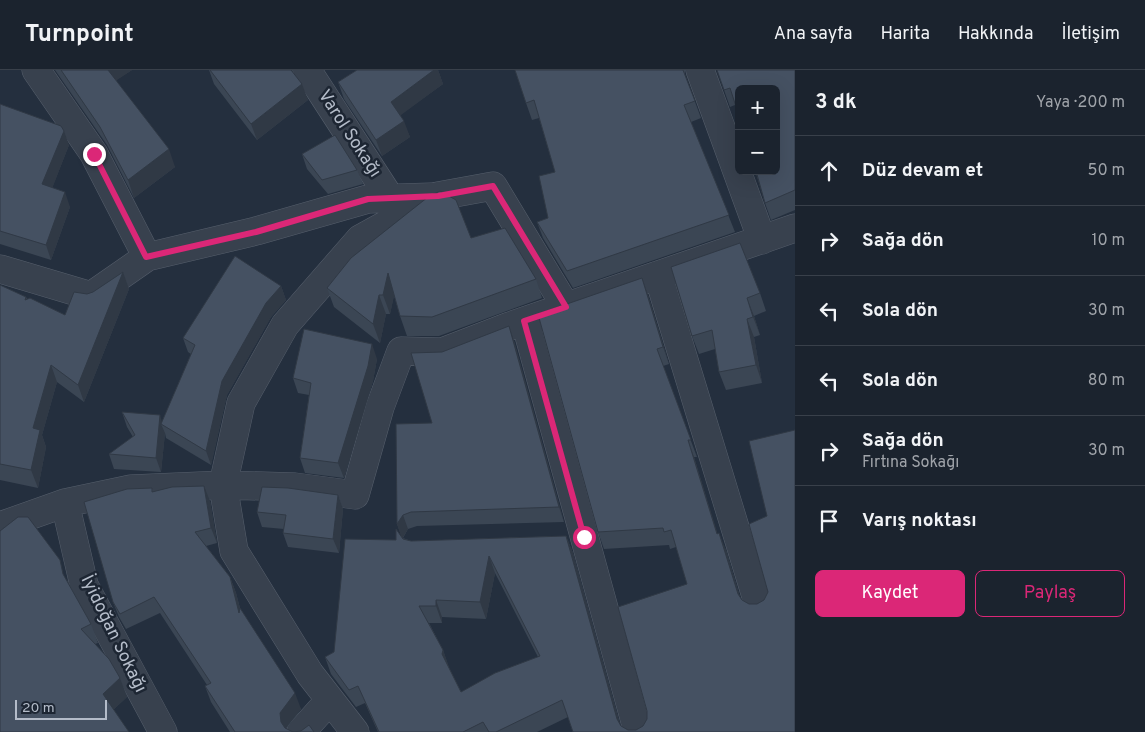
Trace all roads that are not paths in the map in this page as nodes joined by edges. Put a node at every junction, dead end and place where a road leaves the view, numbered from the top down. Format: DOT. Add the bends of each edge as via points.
graph roads {
  1 [pos="36,70"];
  2 [pos="307,70"];
  3 [pos="700,70"];
  4 [pos="438,196"];
  5 [pos="390,198"];
  6 [pos="793,237"];
  7 [pos="762,240"];
  8 [pos="146,257"];
  9 [pos="0,269"];
  10 [pos="658,275"];
  11 [pos="566,307"];
  12 [pos="524,321"];
  13 [pos="223,486"];
  14 [pos="65,503"];
  15 [pos="0,526"];
  16 [pos="584,537"];
  17 [pos="554,538"];
  18 [pos="759,606"];
  19 [pos="330,700"];
  20 [pos="163,732"];
  21 [pos="301,732"];
  22 [pos="354,732"];
  23 [pos="638,732"];
  1 -- 8 [label="street" via="94,154"];
  2 -- 5 [label="street, Varol Sokağı"];
  3 -- 7 [label="street"];
  4 -- 5 [label="street"];
  4 -- 11 [label="street" via="493,186"];
  4 -- 13 [label="street" via="360,239 285,325 241,403"];
  5 -- 8 [label="street" via="368,199 256,232"];
  6 -- 7 [label="street"];
  7 -- 10 [label="street"];
  8 -- 9 [label="street" via="91,296"];
  10 -- 11 [label="street"];
  10 -- 18 [label="street"];
  11 -- 12 [label="street"];
  12 -- 13 [label="street" via="442,352 401,352 380,407 355,495 295,487"];
  12 -- 16 [label="street"];
  13 -- 14 [label="street" via="132,489"];
  13 -- 19 [label="street" via="234,551 310,674"];
  14 -- 15 [label="street"];
  14 -- 20 [label="street, İyidoğan Sokağı" via="84,585"];
  16 -- 17 [label="street"];
  16 -- 23 [label="street"];
  19 -- 21 [label="street"];
  19 -- 22 [label="street"];
}
